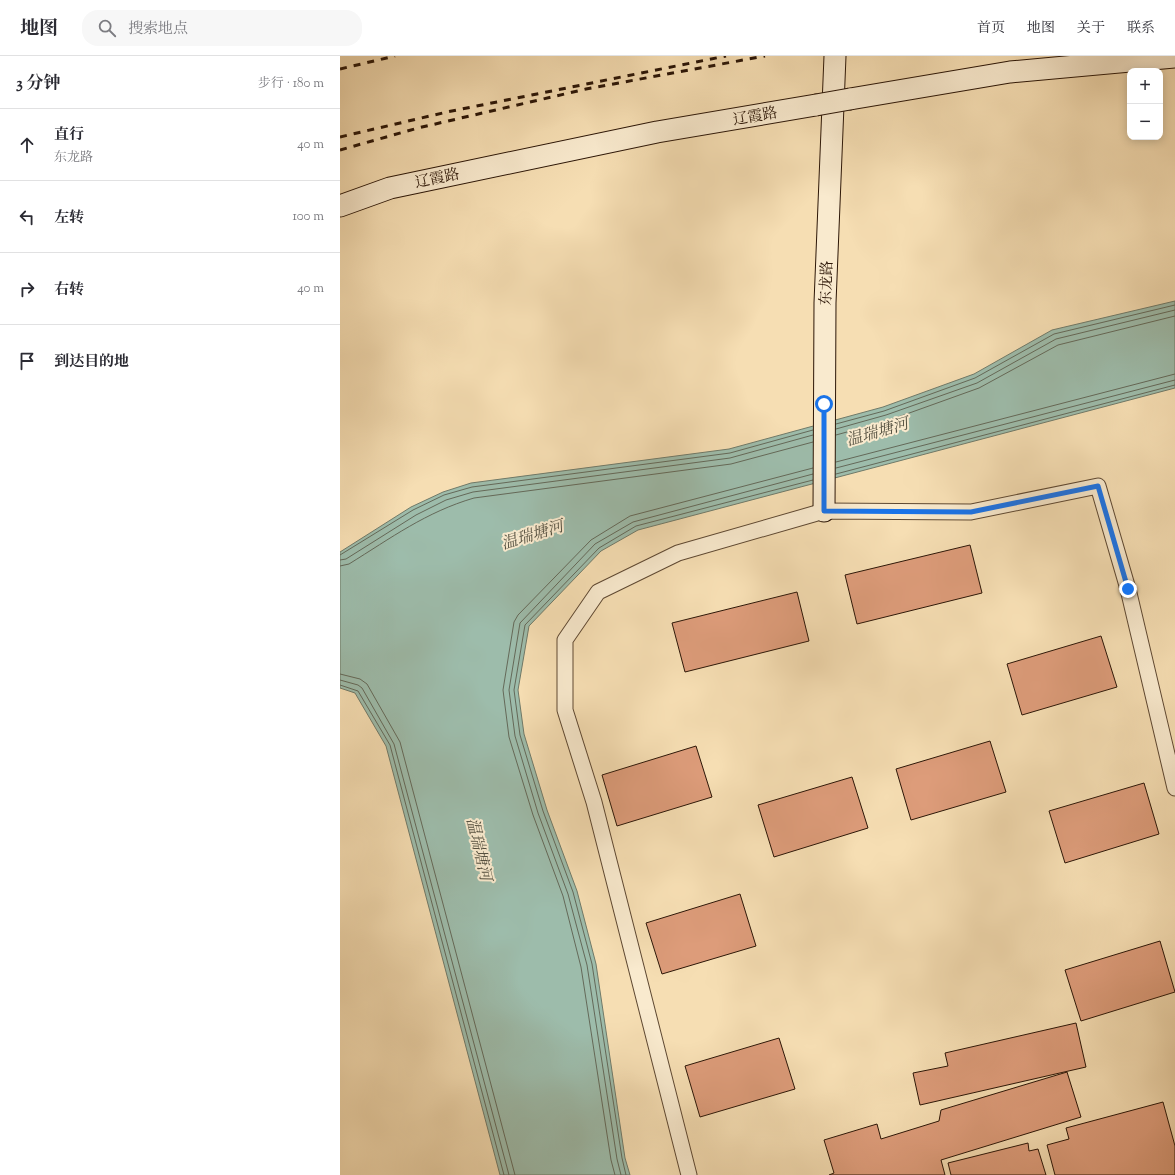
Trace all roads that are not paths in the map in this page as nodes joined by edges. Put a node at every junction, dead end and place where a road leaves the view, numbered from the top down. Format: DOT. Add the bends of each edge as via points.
graph roads {
  1 [pos="835,56"];
  2 [pos="1175,57"];
  3 [pos="340,206"];
  4 [pos="824,504"];
  5 [pos="1175,788"];
  6 [pos="689,1175"];
  1 -- 4 [label="street, 东龙路" via="825,303"];
  2 -- 3 [label="street, 辽霞路, bridge" via="1010,72 657,132 390,188"];
  4 -- 5 [label="street" via="971,512 1098,486 1128,589"];
  4 -- 6 [label="street" via="678,553 598,592 565,640 565,710 594,802"];
}
